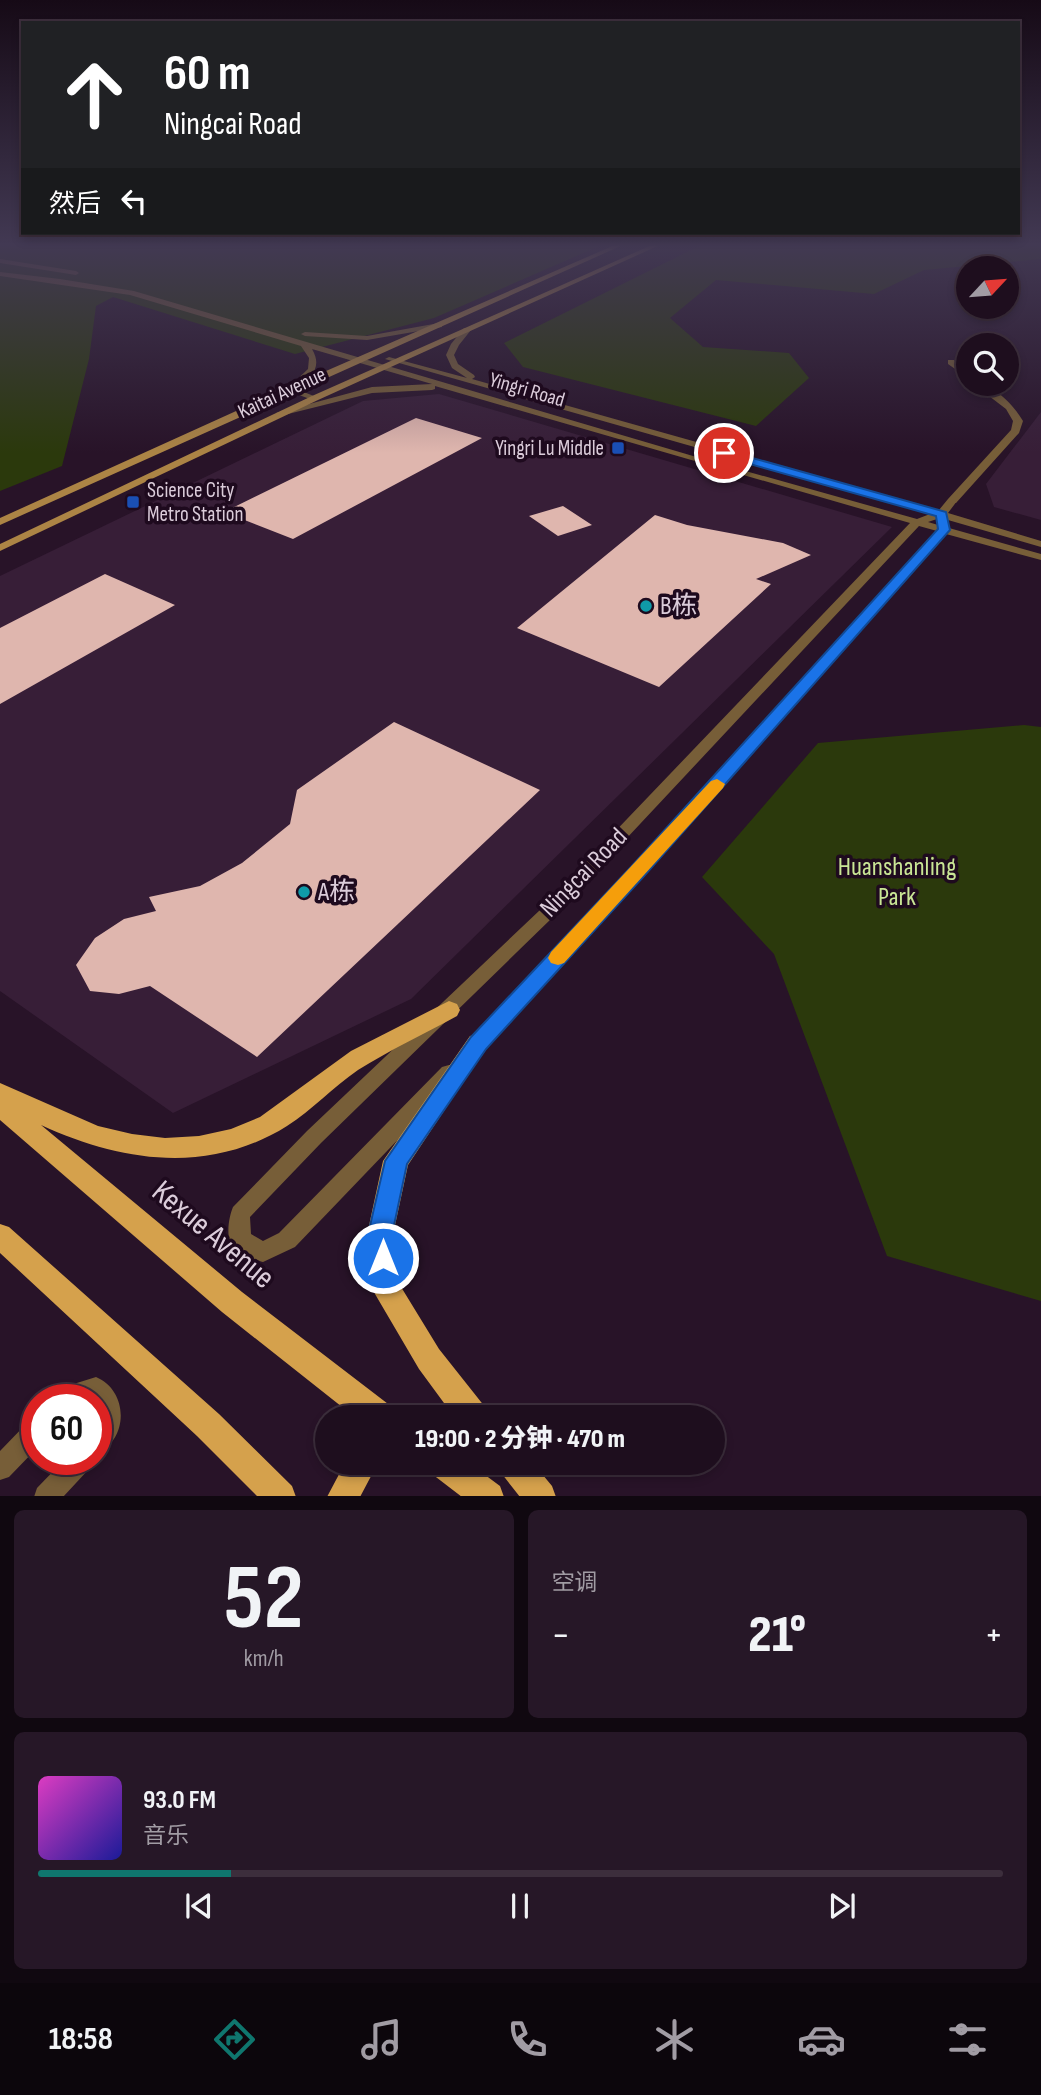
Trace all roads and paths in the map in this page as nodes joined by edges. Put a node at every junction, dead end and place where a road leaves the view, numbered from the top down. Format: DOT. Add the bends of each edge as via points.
graph roads {
  1 [pos="207,314"];
  2 [pos="222,314"];
  3 [pos="466,314"];
  4 [pos="503,314"];
  5 [pos="441,325"];
  6 [pos="467,330"];
  7 [pos="304,339"];
  8 [pos="372,354"];
  9 [pos="358,360"];
  10 [pos="397,361"];
  11 [pos="951,362"];
  12 [pos="956,366"];
  13 [pos="384,368"];
  14 [pos="494,389"];
  15 [pos="290,390"];
  16 [pos="472,393"];
  17 [pos="994,396"];
  18 [pos="315,398"];
  19 [pos="279,415"];
  20 [pos="0,522"];
  21 [pos="917,522"];
  22 [pos="943,522"];
  23 [pos="1041,544"];
  24 [pos="0,548"];
  25 [pos="1041,557"];
  26 [pos="449,1010"];
  27 [pos="478,1043"];
  28 [pos="0,1093"];
  29 [pos="0,1105"];
  30 [pos="0,1236"];
  31 [pos="364,1405"];
  32 [pos="464,1405"];
  33 [pos="21,1447"];
  34 [pos="0,1468"];
  35 [pos="66,1475"];
  36 [pos="355,1475"];
  37 [pos="460,1475"];
  38 [pos="523,1475"];
  39 [pos="46,1496"];
  40 [pos="281,1496"];
  41 [pos="342,1496"];
  42 [pos="489,1496"];
  43 [pos="541,1496"];
  1 -- 7 [label="street, Yingri Road"];
  2 -- 7 [label="street, Yingri Road"];
  3 -- 5 [label="main road, Kaitai Avenue"];
  4 -- 6 [label="main road, Kaitai Avenue"];
  5 -- 7 [label="street" via="367,338"];
  5 -- 8 [label="main road, Kaitai Avenue"];
  6 -- 10 [label="main road, Kaitai Avenue"];
  6 -- 14 [label="street" via="452,346 451,362"];
  7 -- 8 [label="street, Yingri Road"];
  7 -- 9 [label="street, Yingri Road"];
  7 -- 15 [label="street" via="314,366"];
  8 -- 9 [label="main road, Kaitai Avenue"];
  8 -- 10 [label="street, Yingri Road"];
  9 -- 13 [label="street, Yingri Road"];
  9 -- 15 [label="main road, Kaitai Avenue"];
  10 -- 13 [label="main road, Kaitai Avenue"];
  10 -- 14 [label="street, Yingri Road"];
  11 -- 12 [label="street"];
  13 -- 16 [label="street, Yingri Road"];
  13 -- 18 [label="main road, Kaitai Avenue"];
  14 -- 22 [label="street, Yingri Road"];
  15 -- 18 [label="street"];
  15 -- 20 [label="main road, Kaitai Avenue"];
  16 -- 19 [label="street" via="419,386 372,390"];
  16 -- 21 [label="street, Yingri Road"];
  17 -- 22 [label="street, Ningcai Road" via="1010,407 1018,421 1016,431 952,502"];
  18 -- 19 [label="main road, Kaitai Avenue"];
  19 -- 24 [label="main road, Kaitai Avenue"];
  21 -- 22 [label="street"];
  21 -- 26 [label="street, Ningcai Road" via="546,914"];
  22 -- 23 [label="street, Yingri Road"];
  22 -- 25 [label="street, Yingri Road"];
  22 -- 27 [label="street, Ningcai Road" via="647,862"];
  26 -- 27 [label="street, Ningcai Road" via="284,1165 240,1214 240,1239 263,1252 287,1240"];
  26 -- 28 [label="main road" via="358,1059 268,1124 224,1143 146,1149 109,1142"];
  27 -- 32 [label="main road" via="396,1161 381,1230 384,1285 429,1359"];
  29 -- 31 [label="main road, Kexue Avenue" via="232,1302"];
  30 -- 40 [label="main road"];
  33 -- 34 [label="street"];
  35 -- 39 [label="street"];
  36 -- 41 [label="main road"];
  37 -- 42 [label="main road"];
  38 -- 43 [label="main road"];
}
